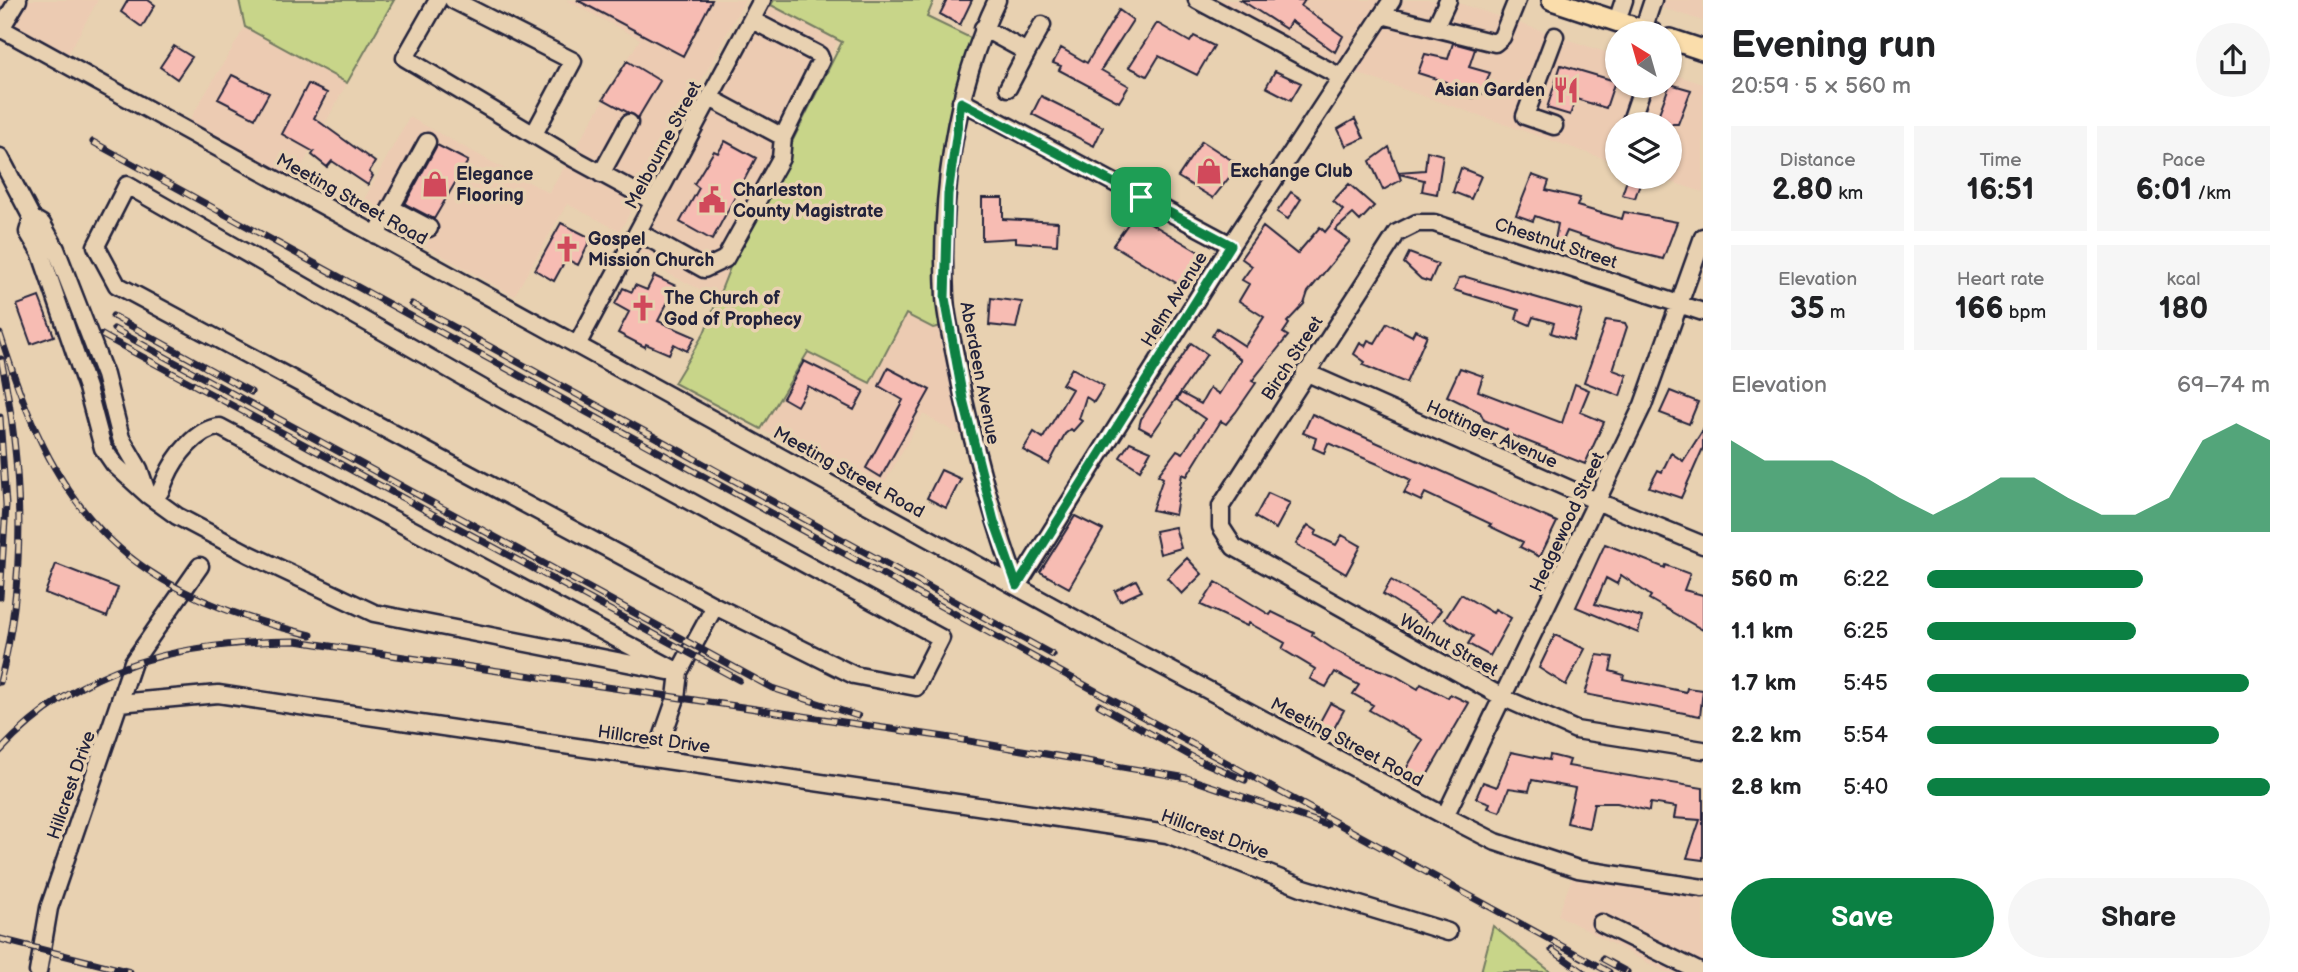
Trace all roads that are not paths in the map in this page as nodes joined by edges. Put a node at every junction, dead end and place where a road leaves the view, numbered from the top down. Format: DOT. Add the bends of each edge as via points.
graph roads {
  1 [pos="18,0"];
  2 [pos="438,0"];
  3 [pos="453,0"];
  4 [pos="762,0"];
  5 [pos="997,0"];
  6 [pos="1197,0"];
  7 [pos="1392,0"];
  8 [pos="1448,0"];
  9 [pos="1517,0"];
  10 [pos="1624,0"];
  11 [pos="1653,0"];
  12 [pos="1562,2"];
  13 [pos="1382,15"];
  14 [pos="752,20"];
  15 [pos="1614,21"];
  16 [pos="1617,21"];
  17 [pos="1650,21"];
  18 [pos="1042,25"];
  19 [pos="983,28"];
  20 [pos="1435,28"];
  21 [pos="0,29"];
  22 [pos="1555,36"];
  23 [pos="1682,43"];
  24 [pos="1703,50"];
  25 [pos="1027,52"];
  26 [pos="1341,77"];
  27 [pos="1008,88"];
  28 [pos="710,98"];
  29 [pos="961,102"];
  30 [pos="629,123"];
  31 [pos="1554,126"];
  32 [pos="534,134"];
  33 [pos="783,137"];
  34 [pos="427,142"];
  35 [pos="0,157"];
  36 [pos="601,174"];
  37 [pos="654,202"];
  38 [pos="391,208"];
  39 [pos="429,228"];
  40 [pos="638,232"];
  41 [pos="1397,233"];
  42 [pos="376,235"];
  43 [pos="1703,237"];
  44 [pos="1231,245"];
  45 [pos="1680,304"];
  46 [pos="1703,312"];
  47 [pos="577,345"];
  48 [pos="1305,372"];
  49 [pos="148,495"];
  50 [pos="1598,502"];
  51 [pos="1221,506"];
  52 [pos="1703,545"];
  53 [pos="201,566"];
  54 [pos="1017,586"];
  55 [pos="715,606"];
  56 [pos="679,672"];
  57 [pos="1504,698"];
  58 [pos="120,703"];
  59 [pos="1703,750"];
  60 [pos="654,758"];
  61 [pos="1445,816"];
  62 [pos="1703,888"];
  63 [pos="1601,923"];
  64 [pos="1448,932"];
  65 [pos="38,972"];
  66 [pos="1700,972"];
  1 -- 21 [label="street"];
  2 -- 32 [label="street" via="405,58"];
  3 -- 32 [label="street" via="573,61"];
  4 -- 14 [label="street, Melbourne Street"];
  5 -- 19 [label="street, Aberdeen Avenue"];
  6 -- 26 [label="street"];
  7 -- 13 [label="street, Helm Avenue"];
  8 -- 20 [label="street"];
  9 -- 20 [label="street" via="1503,37 1495,43"];
  10 -- 16 [label="street"];
  11 -- 17 [label="street"];
  12 -- 15 [label="main road"];
  13 -- 20 [label="street"];
  13 -- 26 [label="street, Helm Avenue"];
  14 -- 28 [label="street, Melbourne Street"];
  14 -- 33 [label="street" via="821,60"];
  18 -- 25 [label="street"];
  19 -- 25 [label="street"];
  19 -- 29 [label="street, Aberdeen Avenue"];
  21 -- 42 [label="street, Meeting Street Road"];
  22 -- 31 [label="street" via="1525,117"];
  23 -- 24 [label="main road"];
  25 -- 27 [label="street"];
  26 -- 44 [label="street, Helm Avenue"];
  28 -- 33 [label="street"];
  28 -- 37 [label="street, Melbourne Street"];
  29 -- 44 [label="street"];
  29 -- 54 [label="street, Aberdeen Avenue" via="948,194 945,298 963,399 994,521"];
  30 -- 36 [label="street"];
  32 -- 36 [label="street"];
  33 -- 40 [label="street" via="781,158 725,259 704,269"];
  34 -- 38 [label="street"];
  35 -- 49 [label="street" via="32,218 28,232 41,254 103,448"];
  36 -- 37 [label="street"];
  37 -- 40 [label="street, Melbourne Street"];
  38 -- 39 [label="street"];
  38 -- 42 [label="street"];
  40 -- 47 [label="street, Melbourne Street"];
  41 -- 45 [label="street, Chestnut Street" via="1417,223 1434,223"];
  41 -- 48 [label="street, Birch Street"];
  42 -- 47 [label="street, Meeting Street Road"];
  43 -- 45 [label="street, Hedgewood Street"];
  44 -- 54 [label="street, Helm Avenue"];
  45 -- 46 [label="street, Chestnut Street"];
  45 -- 50 [label="street, Hedgewood Street" via="1643,405"];
  47 -- 54 [label="street, Meeting Street Road"];
  48 -- 50 [label="street, Hottinger Avenue"];
  48 -- 51 [label="street, Birch Street"];
  49 -- 56 [label="street" via="177,516 249,554 374,612 630,666"];
  49 -- 56 [label="street" via="163,490 166,476 198,434 220,427"];
  50 -- 52 [label="street, Hottinger Avenue"];
  50 -- 57 [label="street, Hedgewood Street"];
  51 -- 57 [label="street, Walnut Street" via="1221,527 1234,547"];
  53 -- 58 [label="street" via="133,662"];
  54 -- 61 [label="street, Meeting Street Road"];
  55 -- 55 [label="street" via="854,675 916,687 940,638 491,393 127,185 96,246 117,285"];
  55 -- 56 [label="street"];
  56 -- 60 [label="street" via="676,698"];
  57 -- 59 [label="street, Walnut Street" via="1576,730"];
  57 -- 61 [label="street, Hedgewood Street"];
  58 -- 60 [label="street, Hillcrest Drive" via="218,694"];
  58 -- 65 [label="street, Hillcrest Drive" via="49,908"];
  60 -- 64 [label="street, Hillcrest Drive" via="1167,834 1304,888"];
  61 -- 62 [label="street, Meeting Street Road" via="1496,842 1578,869"];
  63 -- 66 [label="street"];
}
